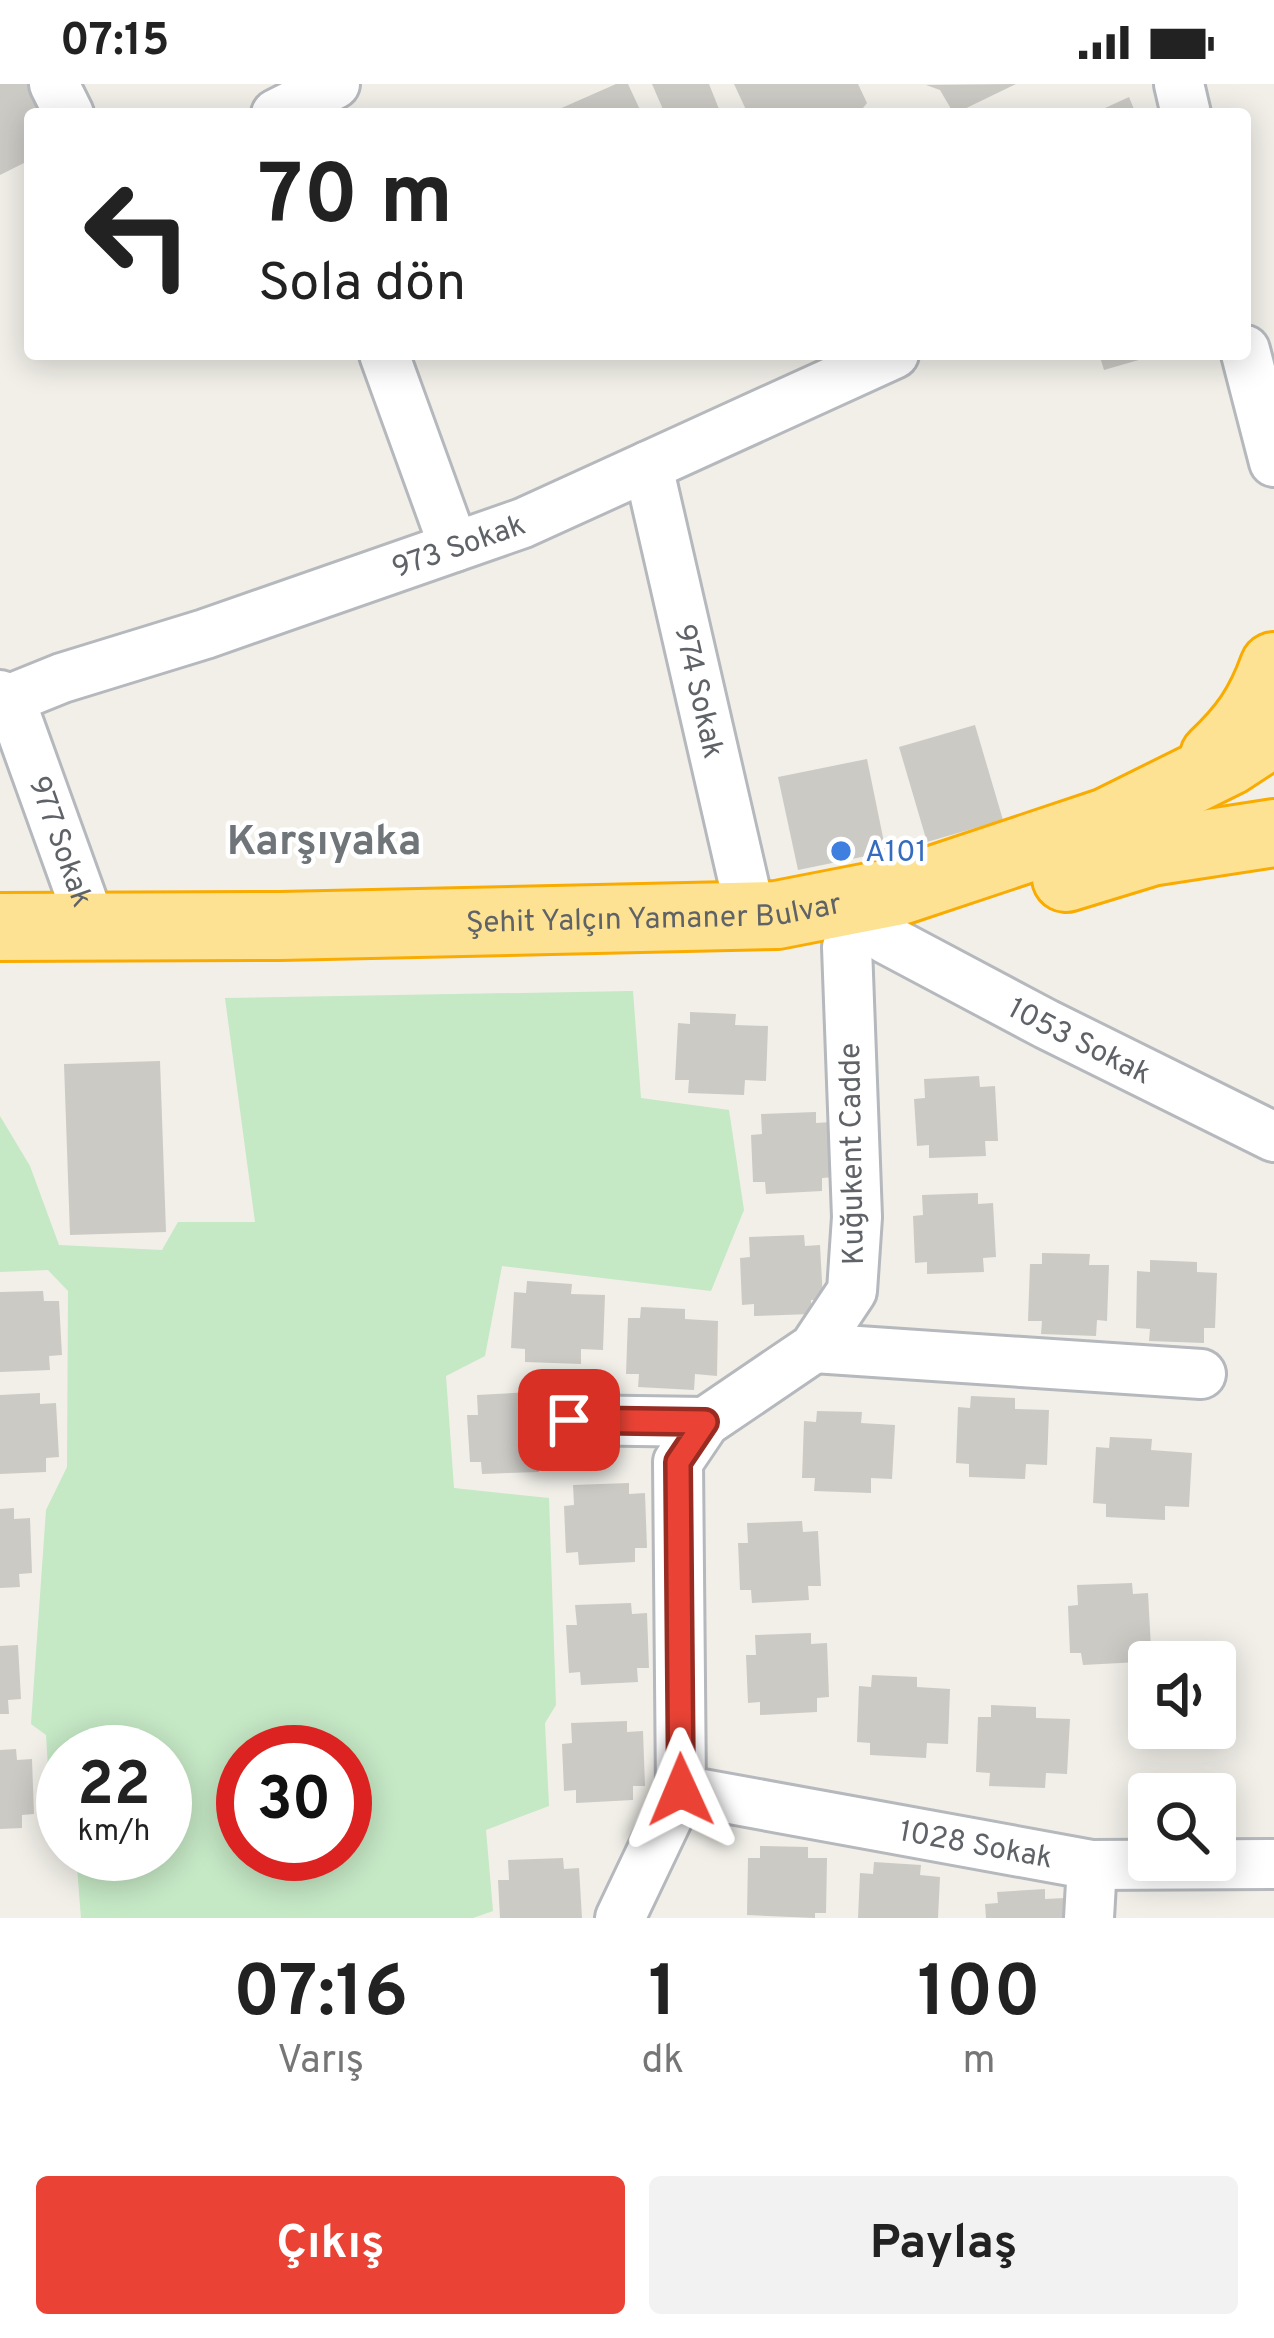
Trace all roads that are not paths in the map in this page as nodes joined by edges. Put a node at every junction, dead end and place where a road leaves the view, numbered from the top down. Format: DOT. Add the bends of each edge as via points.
graph roads {
  1 [pos="335,84"];
  2 [pos="296,108"];
  3 [pos="386,360"];
  4 [pos="880,360"];
  5 [pos="1248,360"];
  6 [pos="1274,462"];
  7 [pos="648,466"];
  8 [pos="454,547"];
  9 [pos="1274,666"];
  10 [pos="5,697"];
  11 [pos="1274,732"];
  12 [pos="1187,817"];
  13 [pos="1274,833"];
  14 [pos="1274,862"];
  15 [pos="751,915"];
  16 [pos="92,927"];
  17 [pos="0,928"];
  18 [pos="867,943"];
  19 [pos="0,965"];
  20 [pos="1274,1137"];
  21 [pos="814,1348"];
  22 [pos="1201,1374"];
  23 [pos="569,1420"];
  24 [pos="705,1422"];
  25 [pos="681,1790"];
  26 [pos="1274,1864"];
  27 [pos="1092,1865"];
  28 [pos="620,1918"];
  29 [pos="1089,1918"];
  1 -- 2 [label="street"];
  3 -- 8 [label="street"];
  4 -- 7 [label="street, 973 Sokak"];
  5 -- 6 [label="street"];
  7 -- 8 [label="street, 973 Sokak"];
  7 -- 15 [label="street, 974 Sokak"];
  8 -- 10 [label="street, 973 Sokak"];
  9 -- 12 [label="highway" via="1259,706"];
  10 -- 16 [label="street, 977 Sokak"];
  11 -- 12 [label="highway, Şehit Yalçın Yamaner Bulvar" via="1228,762"];
  12 -- 13 [label="highway, Şehit Yalçın Yamaner Bulvar"];
  12 -- 14 [label="highway"];
  12 -- 15 [label="highway, Şehit Yalçın Yamaner Bulvar" via="1107,822 900,890"];
  12 -- 18 [label="highway, Şehit Yalçın Yamaner Bulvar" via="1150,852"];
  15 -- 16 [label="highway, Şehit Yalçın Yamaner Bulvar"];
  16 -- 17 [label="highway, Şehit Yalçın Yamaner Bulvar"];
  18 -- 19 [label="highway, Şehit Yalçın Yamaner Bulvar" via="782,956"];
  18 -- 20 [label="street, 1053 Sokak"];
  18 -- 21 [label="street, Kuğukent Cadde" via="852,1291"];
  21 -- 22 [label="street"];
  21 -- 24 [label="street, Kuğukent Cadde"];
  23 -- 24 [label="street"];
  24 -- 25 [label="street, Kuğukent Cadde" via="678,1462"];
  25 -- 27 [label="street, 1028 Sokak"];
  25 -- 28 [label="street, Kuğukent Cadde"];
  26 -- 27 [label="street, 1028 Sokak"];
  27 -- 29 [label="street"];
}
